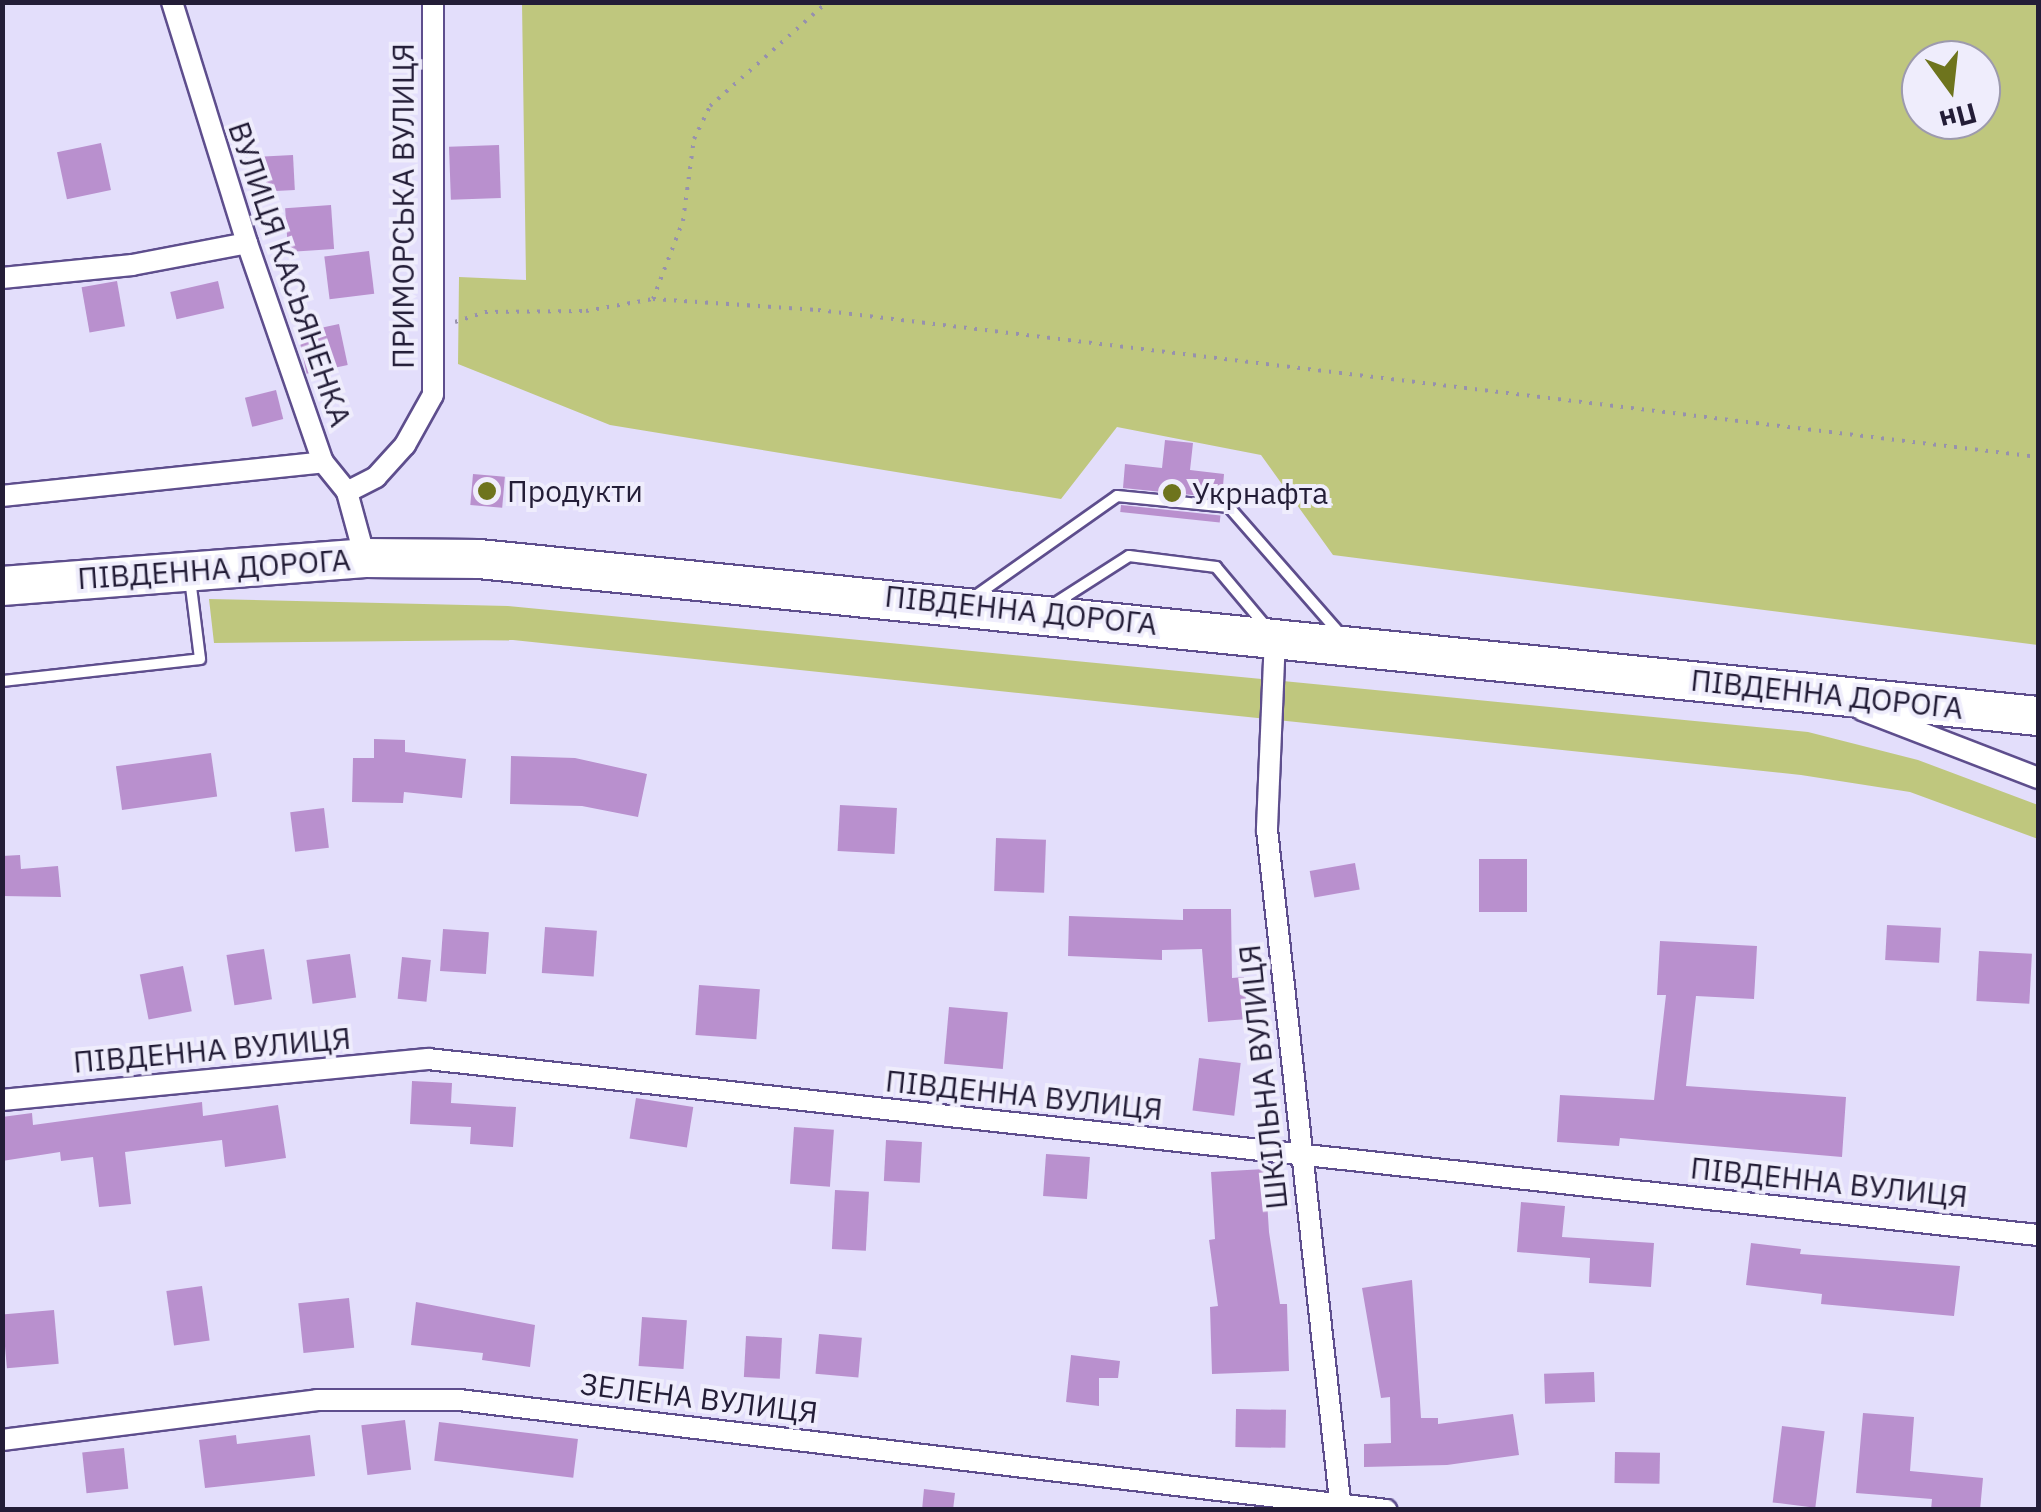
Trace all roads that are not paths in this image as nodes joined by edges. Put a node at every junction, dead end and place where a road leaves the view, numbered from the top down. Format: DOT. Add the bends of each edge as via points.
graph roads {
  1 [pos="172,2"];
  2 [pos="433,2"];
  3 [pos="247,244"];
  4 [pos="2,278"];
  5 [pos="324,462"];
  6 [pos="346,492"];
  7 [pos="2,496"];
  8 [pos="365,558"];
  9 [pos="189,568"];
  10 [pos="2,586"];
  11 [pos="966,604"];
  12 [pos="1041,612"];
  13 [pos="1276,638"];
  14 [pos="1348,643"];
  15 [pos="2,680"];
  16 [pos="1818,693"];
  17 [pos="2038,716"];
  18 [pos="2038,778"];
  19 [pos="2,1100"];
  20 [pos="1301,1155"];
  21 [pos="2038,1235"];
  22 [pos="2,1440"];
  23 [pos="1340,1507"];
  24 [pos="1388,1510"];
  1 -- 3 [label="street, ВУЛИЦЯ КАСЬЯНЕНКА"];
  2 -- 6 [label="street, ПРИМОРСЬКА ВУЛИЦЯ" via="433,395 424,417 376,477"];
  3 -- 4 [label="street"];
  3 -- 5 [label="street, ВУЛИЦЯ КАСЬЯНЕНКА"];
  5 -- 6 [label="street, ВУЛИЦЯ КАСЬЯНЕНКА"];
  5 -- 7 [label="street"];
  6 -- 8 [label="street, ВУЛИЦЯ КАСЬЯНЕНКА"];
  8 -- 9 [label="highway, ПІВДЕННА ДОРОГА"];
  8 -- 11 [label="highway, ПІВДЕННА ДОРОГА" via="479,559"];
  9 -- 10 [label="highway, ПІВДЕННА ДОРОГА"];
  9 -- 15 [label="lane" via="200,659"];
  11 -- 12 [label="highway, ПІВДЕННА ДОРОГА"];
  11 -- 14 [label="lane" via="1117,496 1229,506"];
  12 -- 13 [label="highway, ПІВДЕННА ДОРОГА"];
  12 -- 13 [label="lane" via="1128,556 1216,567"];
  13 -- 14 [label="highway, ПІВДЕННА ДОРОГА"];
  13 -- 20 [label="street, ШКІЛЬНА ВУЛИЦЯ" via="1267,830"];
  14 -- 16 [label="highway, ПІВДЕННА ДОРОГА"];
  16 -- 17 [label="highway, ПІВДЕННА ДОРОГА"];
  16 -- 18 [label="street"];
  19 -- 20 [label="street, ПІВДЕННА ВУЛИЦЯ" via="428,1059"];
  20 -- 21 [label="street, ПІВДЕННА ВУЛИЦЯ"];
  20 -- 23 [label="street, ШКІЛЬНА ВУЛИЦЯ"];
  22 -- 23 [label="street, ЗЕЛЕНА ВУЛИЦЯ" via="317,1400 459,1400"];
  23 -- 24 [label="street, ЗЕЛЕНА ВУЛИЦЯ"];
}
